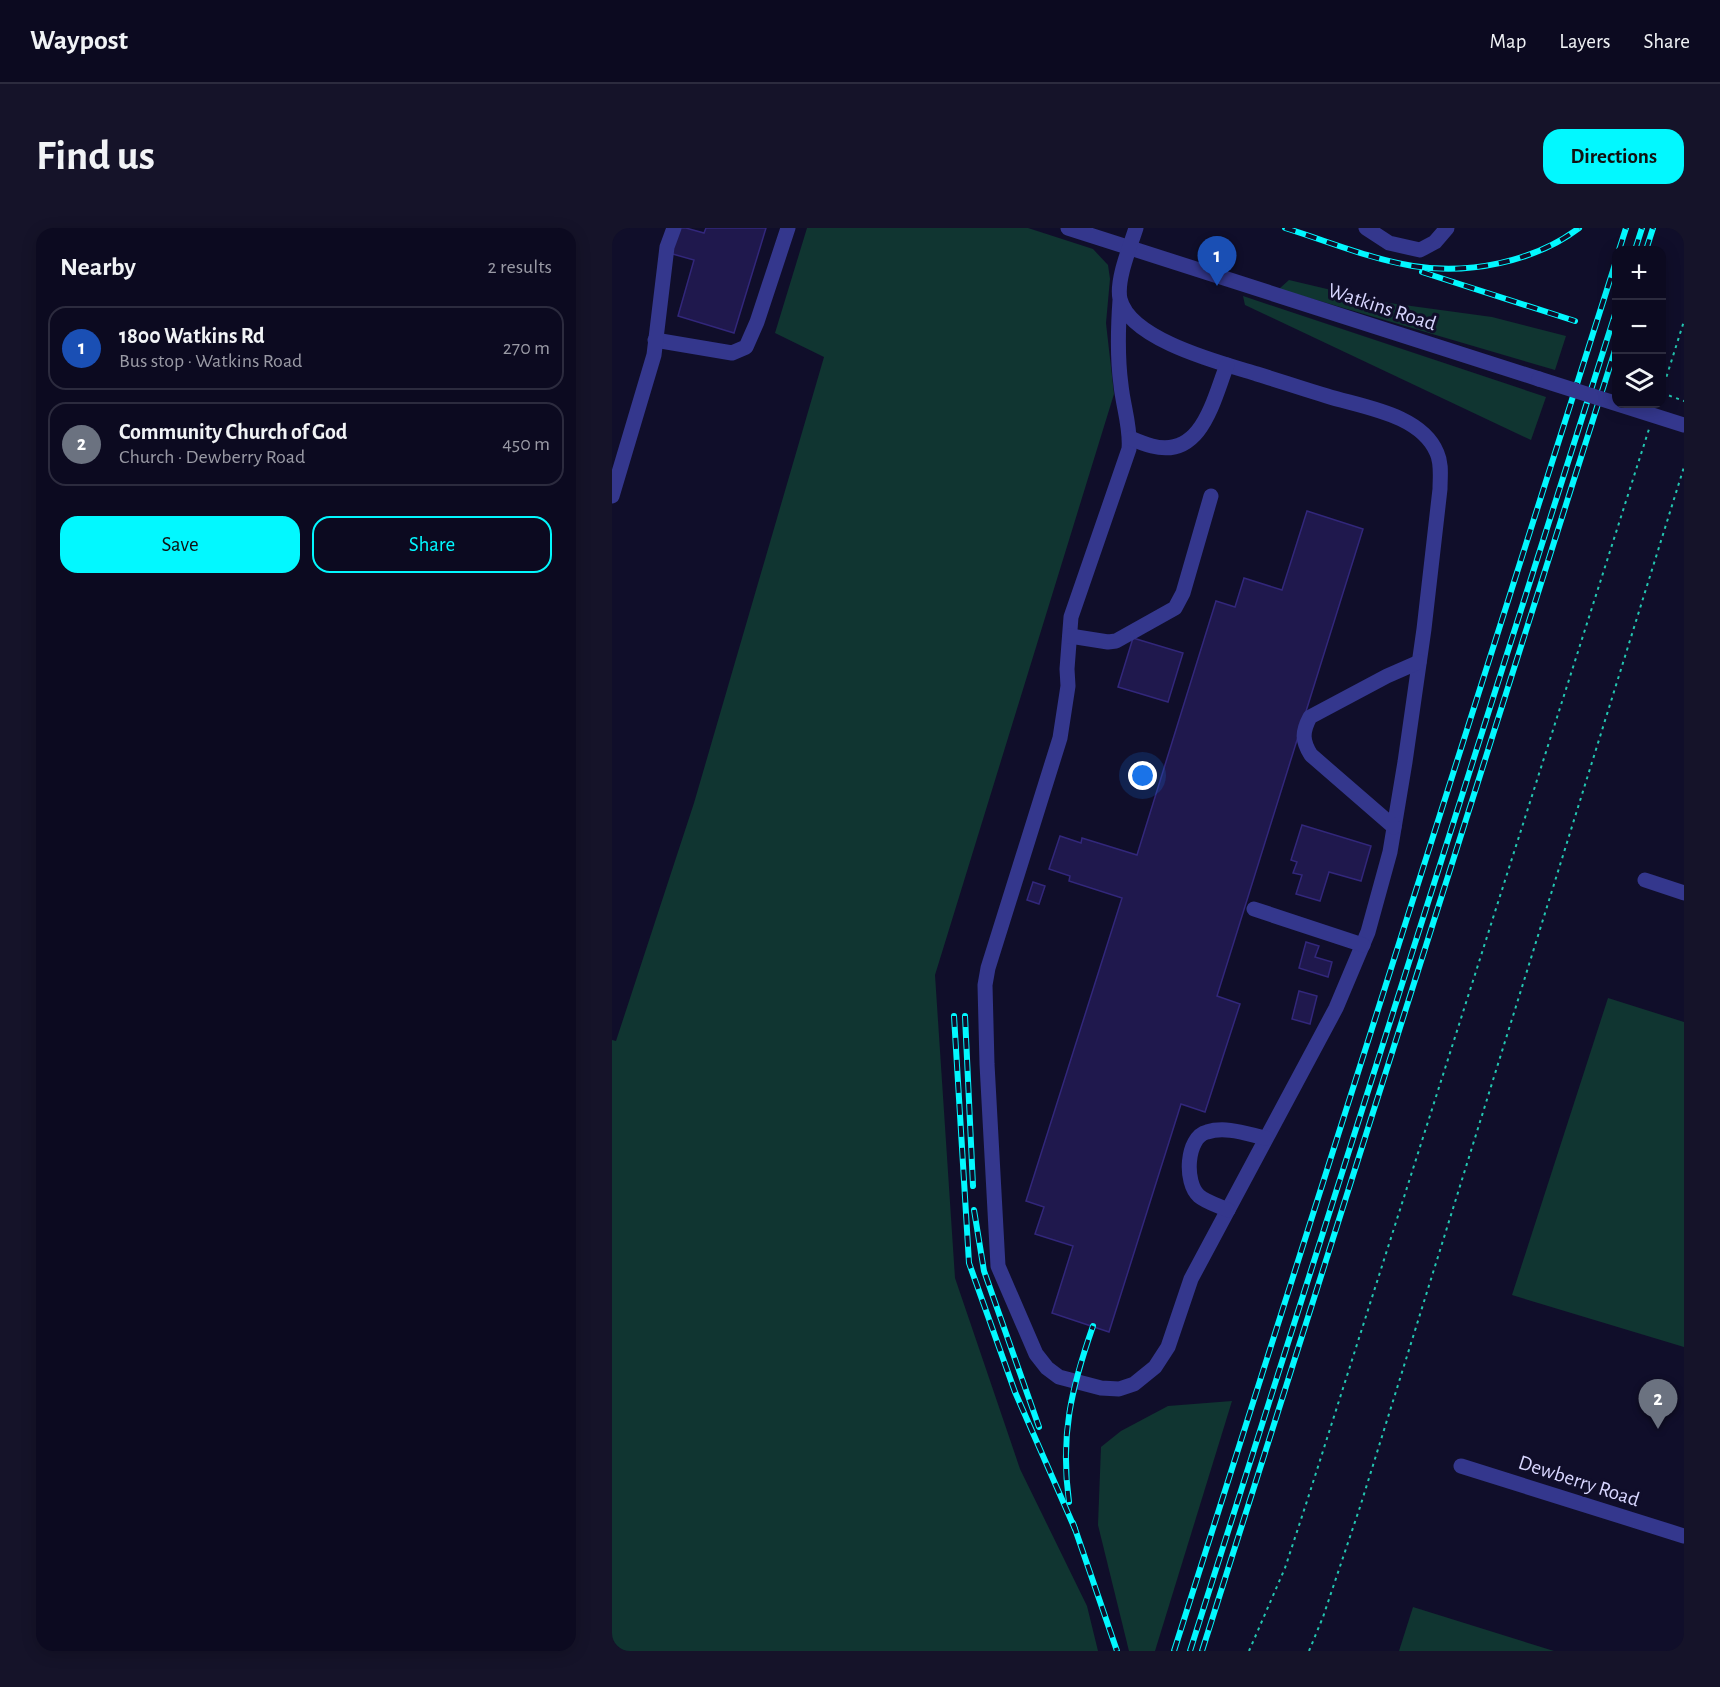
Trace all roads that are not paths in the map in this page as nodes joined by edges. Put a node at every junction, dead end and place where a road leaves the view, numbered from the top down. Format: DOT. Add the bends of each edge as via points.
graph roads {
  1 [pos="674,228"];
  2 [pos="788,228"];
  3 [pos="1068,228"];
  4 [pos="1136,228"];
  5 [pos="1366,228"];
  6 [pos="1447,228"];
  7 [pos="1130,248"];
  8 [pos="1120,300"];
  9 [pos="655,340"];
  10 [pos="1227,364"];
  11 [pos="1684,425"];
  12 [pos="1130,438"];
  13 [pos="612,496"];
  14 [pos="1211,496"];
  15 [pos="1070,636"];
  16 [pos="1419,662"];
  17 [pos="1394,827"];
  18 [pos="1645,880"];
  19 [pos="1684,893"];
  20 [pos="1254,909"];
  21 [pos="1363,945"];
  22 [pos="1266,1138"];
  23 [pos="1228,1209"];
  24 [pos="1461,1466"];
  25 [pos="1684,1536"];
  1 -- 9 [label="street" via="667,247"];
  2 -- 9 [label="street" via="746,347 732,353"];
  3 -- 7 [label="street, Watkins Road"];
  4 -- 7 [label="street"];
  5 -- 6 [label="street" via="1389,243 1420,250 1435,242"];
  7 -- 8 [label="street" via="1120,282"];
  7 -- 11 [label="street, Watkins Road, bridge"];
  8 -- 10 [label="street" via="1130,318 1150,332"];
  8 -- 12 [label="street" via="1120,383"];
  9 -- 13 [label="street" via="654,355"];
  10 -- 12 [label="street" via="1201,428 1186,444 1153,446"];
  10 -- 16 [label="street" via="1394,415 1416,428 1437,452 1440,489"];
  12 -- 15 [label="street" via="1071,617"];
  14 -- 15 [label="street" via="1183,593 1175,608 1116,641"];
  15 -- 23 [label="street" via="1060,738 985,985 998,1266 1036,1354 1047,1368 1059,1377 1119,1389 1134,1384 1155,1367 1168,1347 1191,1279"];
  16 -- 17 [label="street"];
  16 -- 17 [label="street" via="1310,717 1304,728 1303,744 1311,755"];
  17 -- 21 [label="street"];
  18 -- 19 [label="street"];
  20 -- 21 [label="street"];
  21 -- 22 [label="street" via="1336,1008"];
  22 -- 23 [label="street"];
  22 -- 23 [label="street" via="1225,1129 1205,1132 1194,1142 1191,1187 1200,1197"];
  24 -- 25 [label="street, Dewberry Road"];
}
